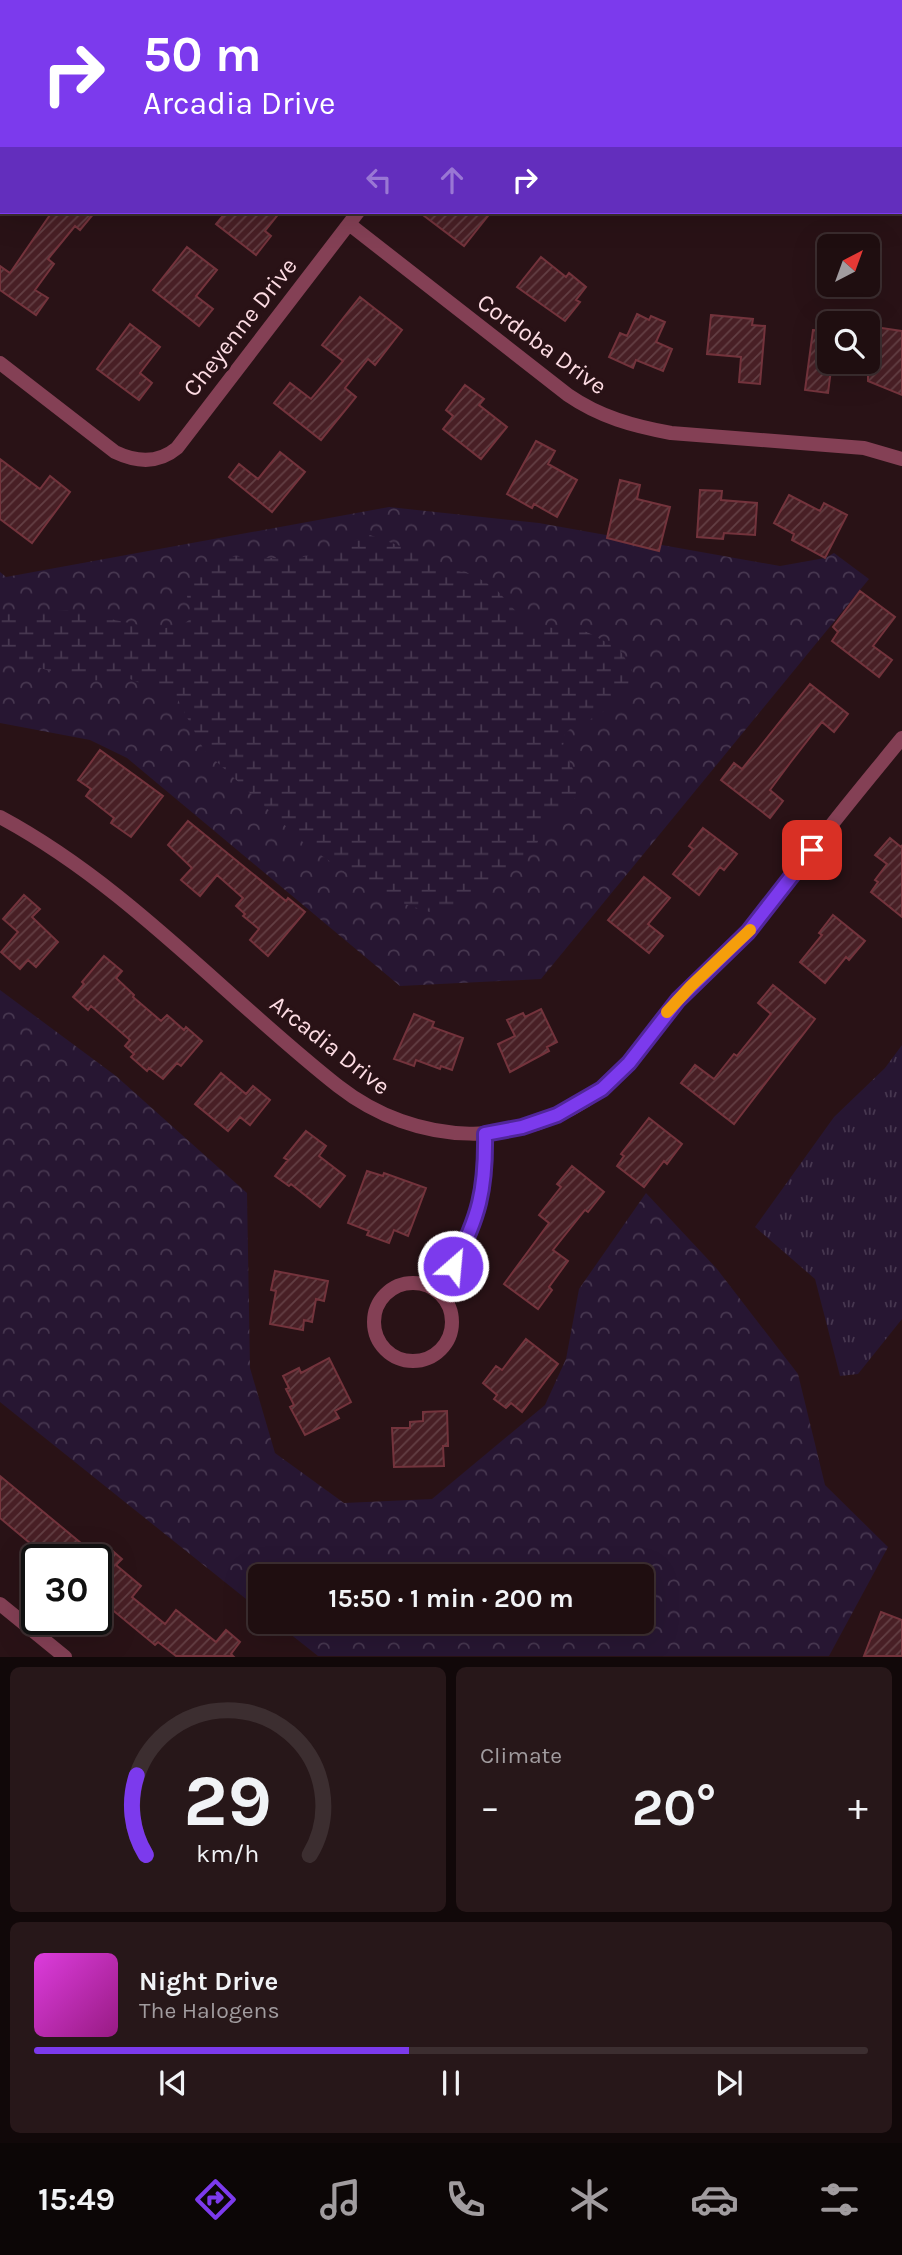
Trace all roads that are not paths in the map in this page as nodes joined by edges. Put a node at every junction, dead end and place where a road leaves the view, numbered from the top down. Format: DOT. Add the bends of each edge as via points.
graph roads {
  1 [pos="356,214"];
  2 [pos="349,224"];
  3 [pos="0,363"];
  4 [pos="902,459"];
  5 [pos="902,738"];
  6 [pos="0,817"];
  7 [pos="485,1134"];
  8 [pos="438,1292"];
  9 [pos="0,1604"];
  10 [pos="65,1657"];
  1 -- 2 [label="street, Cheyenne Drive"];
  2 -- 3 [label="street, Cheyenne Drive" via="170,453 151,460 115,452"];
  2 -- 4 [label="street, Cordoba Drive" via="568,395 607,418 671,433 845,446"];
  5 -- 7 [label="street, Arcadia Drive" via="748,932 678,1000 616,1076 557,1115"];
  6 -- 7 [label="street, Arcadia Drive" via="80,867 363,1104 392,1119 440,1133"];
  7 -- 8 [label="street" via="482,1200"];
  8 -- 8 [label="street" via="415,1283 403,1284 382,1297 376,1308 375,1332 388,1352 400,1359 426,1359 447,1342 451,1315"];
  9 -- 10 [label="street"];
}
